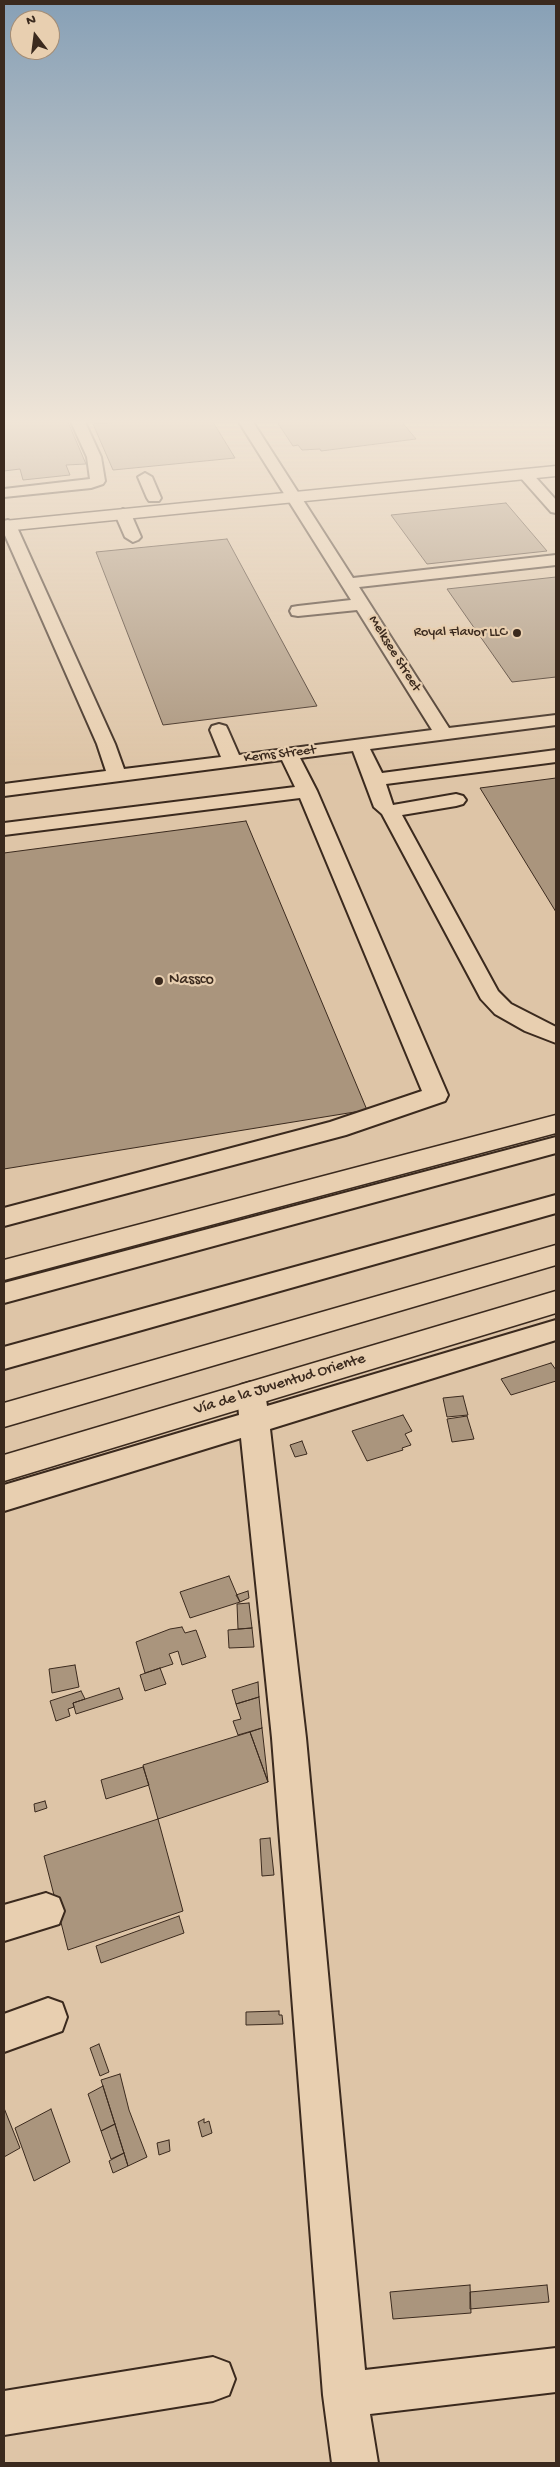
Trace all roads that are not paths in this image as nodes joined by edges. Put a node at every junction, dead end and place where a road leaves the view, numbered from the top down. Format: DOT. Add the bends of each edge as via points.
graph roads {
  1 [pos="17,537"];
  2 [pos="321,537"];
  3 [pos="556,560"];
  4 [pos="350,583"];
  5 [pos="362,604"];
  6 [pos="298,611"];
  7 [pos="556,720"];
  8 [pos="219,730"];
  9 [pos="444,734"];
  10 [pos="359,745"];
  11 [pos="288,754"];
  12 [pos="556,756"];
  13 [pos="232,761"];
  14 [pos="116,776"];
  15 [pos="78,780"];
  16 [pos="375,780"];
  17 [pos="4,790"];
  18 [pos="307,791"];
  19 [pos="456,800"];
  20 [pos="390,810"];
  21 [pos="89,818"];
  22 [pos="4,829"];
  23 [pos="556,1036"];
  24 [pos="556,1107"];
  25 [pos="556,1124"];
  26 [pos="556,1145"];
  27 [pos="556,1204"];
  28 [pos="4,1217"];
  29 [pos="4,1252"];
  30 [pos="556,1255"];
  31 [pos="4,1270"];
  32 [pos="4,1293"];
  33 [pos="556,1302"];
  34 [pos="556,1330"];
  35 [pos="4,1358"];
  36 [pos="252,1408"];
  37 [pos="4,1416"];
  38 [pos="4,1468"];
  39 [pos="4,1498"];
  40 [pos="46,1911"];
  41 [pos="4,1924"];
  42 [pos="48,2017"];
  43 [pos="4,2033"];
  44 [pos="556,2370"];
  45 [pos="213,2379"];
  46 [pos="345,2395"];
  47 [pos="4,2413"];
  48 [pos="355,2463"];
  1 -- 14 [label="street" via="106,744"];
  2 -- 4 [label="street, Melksee Street"];
  3 -- 4 [label="street"];
  4 -- 5 [label="street, Melksee Street"];
  5 -- 6 [label="street"];
  5 -- 9 [label="street, Melksee Street"];
  7 -- 9 [label="street, Kerns Street"];
  8 -- 13 [label="street"];
  9 -- 10 [label="street, Kerns Street"];
  10 -- 11 [label="street, Kerns Street"];
  10 -- 16 [label="street"];
  11 -- 13 [label="street, Kerns Street"];
  11 -- 18 [label="street"];
  12 -- 16 [label="street"];
  13 -- 14 [label="street, Kerns Street"];
  14 -- 15 [label="street, Kerns Street"];
  15 -- 17 [label="street, Kerns Street"];
  15 -- 21 [label="street"];
  16 -- 20 [label="street" via="384,807"];
  18 -- 21 [label="street"];
  18 -- 28 [label="street" via="436,1095 337,1130"];
  19 -- 20 [label="street"];
  20 -- 23 [label="street" via="488,994 503,1009"];
  21 -- 22 [label="street"];
  24 -- 29 [label="main road"];
  25 -- 31 [label="main road"];
  26 -- 32 [label="street"];
  27 -- 35 [label="street"];
  30 -- 37 [label="main road"];
  33 -- 36 [label="main road, Vía de la Juventud Oriente"];
  34 -- 36 [label="street"];
  36 -- 38 [label="main road, Vía de la Juventud Oriente"];
  36 -- 39 [label="street"];
  36 -- 46 [label="street" via="289,1738"];
  40 -- 41 [label="street"];
  42 -- 43 [label="street"];
  44 -- 46 [label="street"];
  45 -- 47 [label="street"];
  46 -- 48 [label="street"];
}
